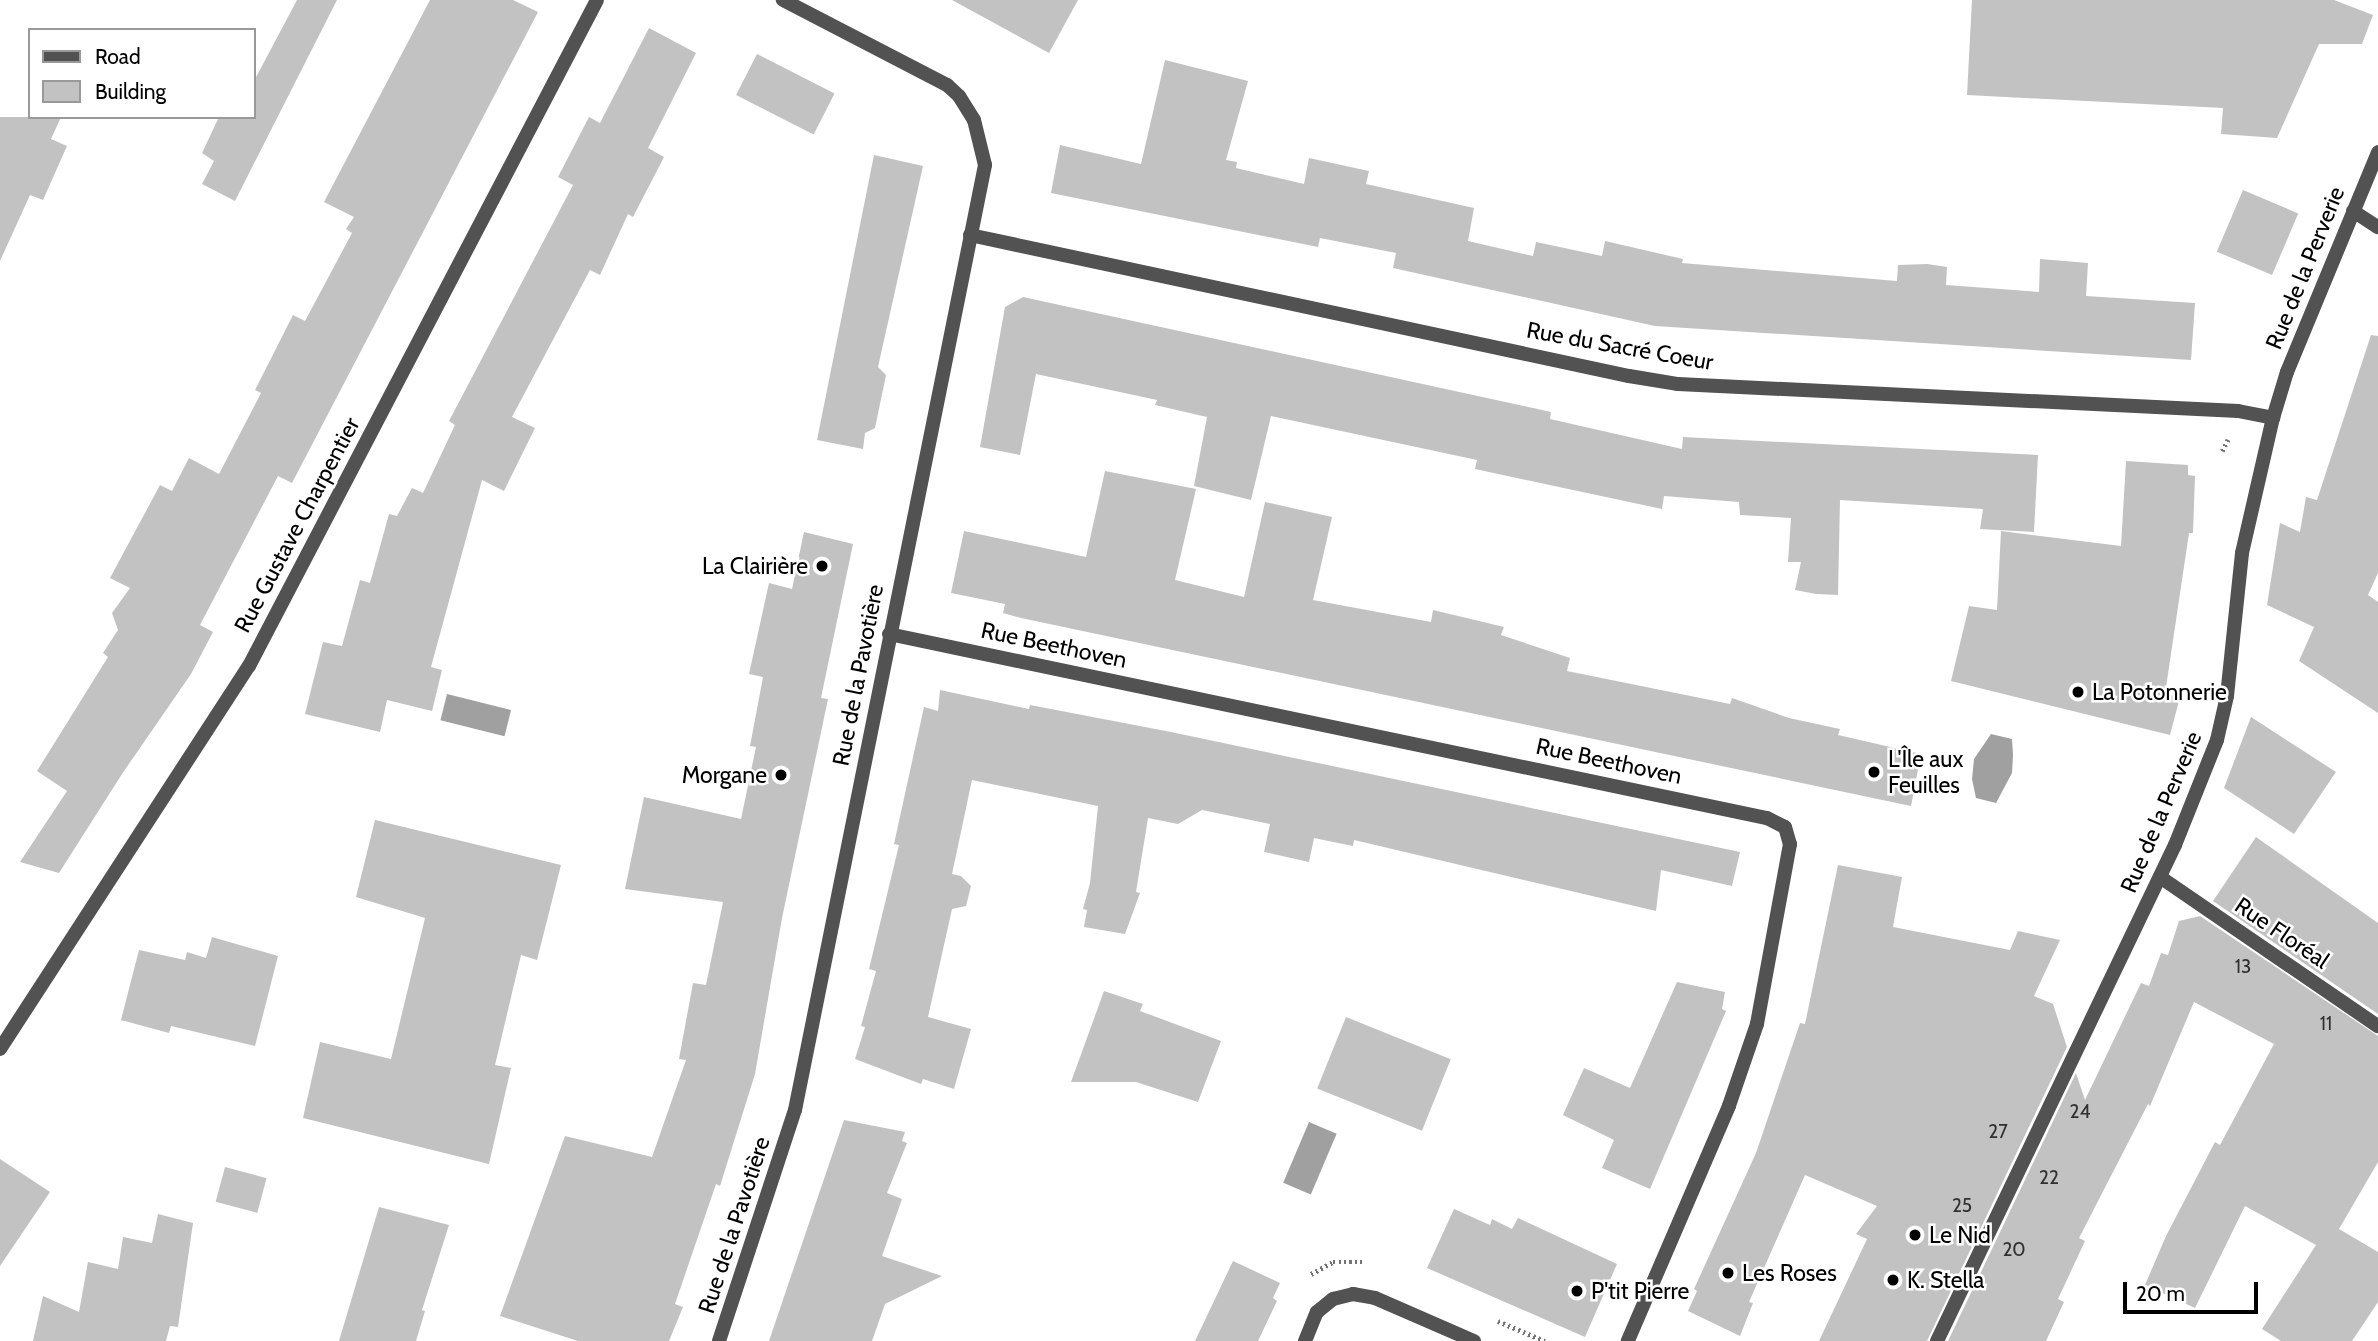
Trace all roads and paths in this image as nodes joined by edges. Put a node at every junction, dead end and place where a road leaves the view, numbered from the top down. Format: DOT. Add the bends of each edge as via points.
graph roads {
  1 [pos="597,0"];
  2 [pos="783,0"];
  3 [pos="2378,152"];
  4 [pos="2353,211"];
  5 [pos="2378,227"];
  6 [pos="970,235"];
  7 [pos="2273,418"];
  8 [pos="2226,445"];
  9 [pos="2222,451"];
  10 [pos="889,634"];
  11 [pos="2160,877"];
  12 [pos="2378,1026"];
  13 [pos="0,1049"];
  14 [pos="719,1341"];
  15 [pos="1305,1341"];
  16 [pos="1474,1341"];
  17 [pos="1628,1341"];
  18 [pos="1937,1341"];
  1 -- 13 [label="street, Rue Gustave Charpentier" via="249,666"];
  2 -- 6 [label="street, Rue de la Pavotière" via="960,96 974,120 985,165"];
  3 -- 4 [label="street, Rue de la Perverie"];
  4 -- 5 [label="street"];
  4 -- 7 [label="street, Rue de la Perverie" via="2287,372"];
  6 -- 7 [label="street, Rue du Sacré Coeur" via="1678,384 2238,411"];
  6 -- 10 [label="street, Rue de la Pavotière"];
  7 -- 11 [label="street, Rue de la Perverie" via="2242,553 2224,715 2203,780"];
  8 -- 9 [label="path"];
  10 -- 14 [label="street, Rue de la Pavotière" via="795,1110"];
  10 -- 17 [label="street, Rue Beethoven" via="1767,818 1785,827 1790,845 1765,990 1750,1047"];
  11 -- 12 [label="street, Rue Floréal"];
  11 -- 18 [label="street, Rue de la Perverie"];
  15 -- 16 [label="street" via="1317,1312 1333,1300 1353,1294 1375,1298"];
}
